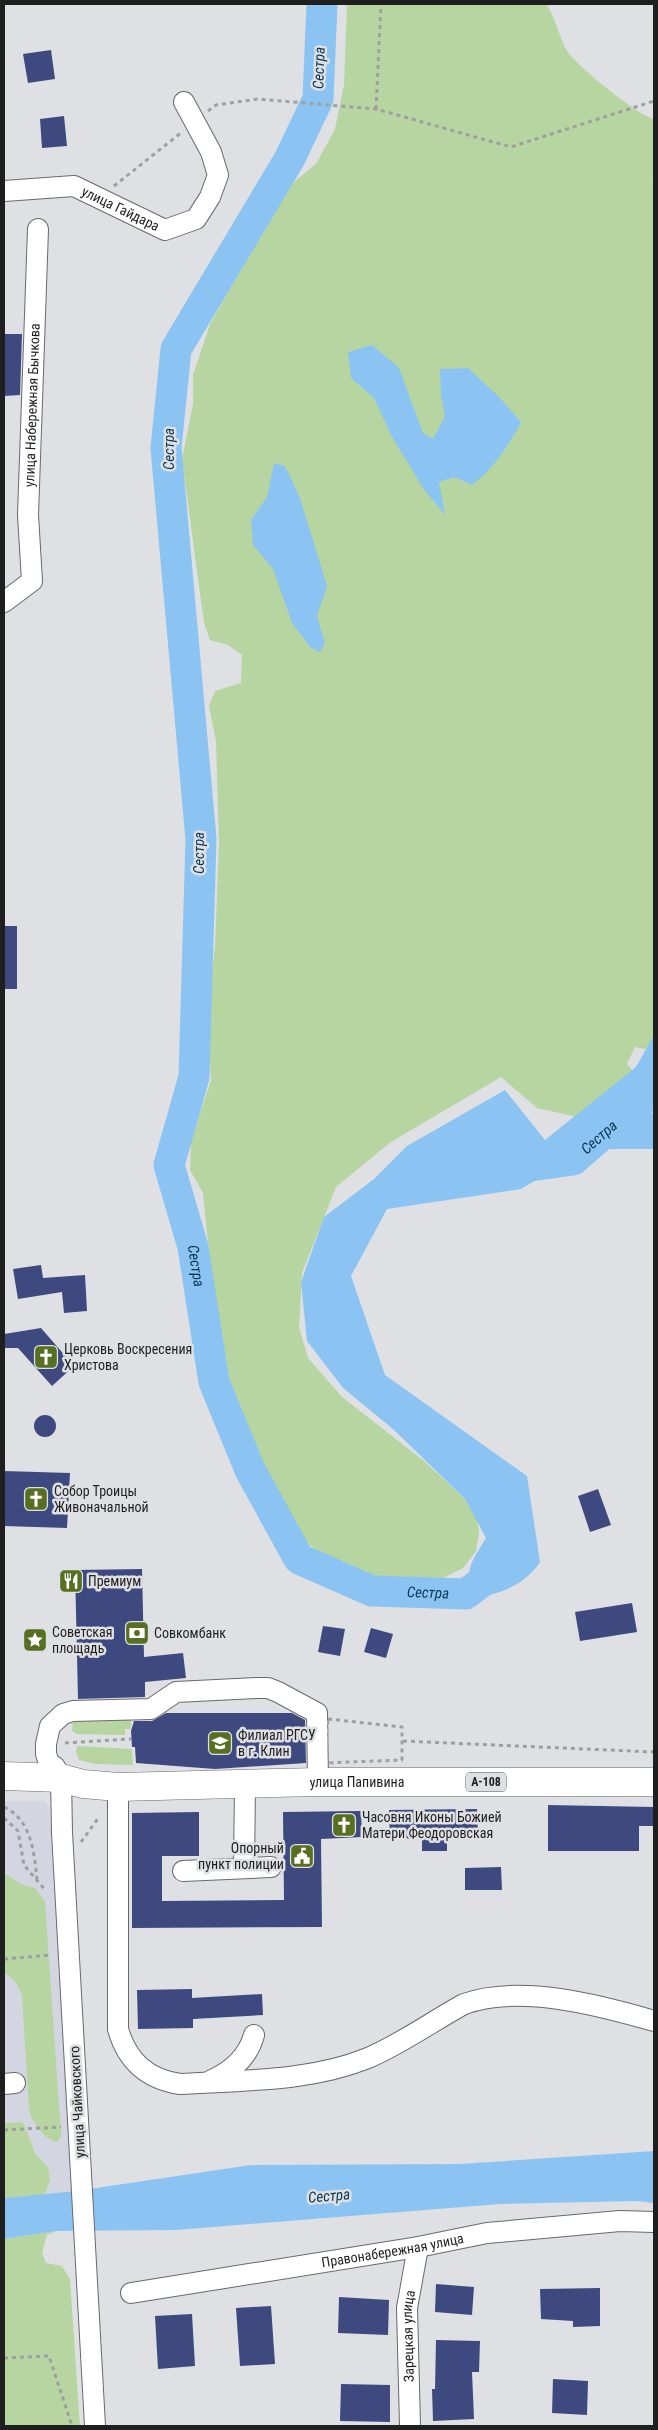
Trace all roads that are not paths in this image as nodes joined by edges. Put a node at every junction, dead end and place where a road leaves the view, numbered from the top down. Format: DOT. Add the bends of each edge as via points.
graph roads {
  1 [pos="184,102"];
  2 [pos="4,191"];
  3 [pos="38,229"];
  4 [pos="4,602"];
  5 [pos="4,1776"];
  6 [pos="61,1778"];
  7 [pos="318,1782"];
  8 [pos="654,1782"];
  9 [pos="245,1785"];
  10 [pos="118,1786"];
  11 [pos="271,1867"];
  12 [pos="244,1868"];
  13 [pos="183,1871"];
  14 [pos="654,2021"];
  15 [pos="254,2035"];
  16 [pos="208,2082"];
  17 [pos="654,2222"];
  18 [pos="418,2247"];
  19 [pos="131,2293"];
  20 [pos="95,2426"];
  21 [pos="410,2426"];
  1 -- 2 [label="street, улица Гайдара" via="211,152 218,175 210,197 196,219 165,230 74,186"];
  3 -- 4 [label="street, улица Набережная Бычкова" via="28,515 32,581"];
  5 -- 6 [label="highway, А-108"];
  6 -- 7 [label="street" via="49,1763 47,1734 56,1719 73,1711 151,1709 176,1692 268,1688 317,1713"];
  6 -- 10 [label="highway, улица Папивина / А-108" via="83,1784"];
  6 -- 20 [label="street, улица Чайковского"];
  7 -- 8 [label="highway, улица Папивина / А-108"];
  7 -- 9 [label="highway, улица Папивина / А-108"];
  9 -- 10 [label="highway, улица Папивина / А-108"];
  9 -- 12 [label="street"];
  10 -- 16 [label="street" via="117,2013 122,2044 136,2064 166,2082"];
  11 -- 12 [label="street"];
  12 -- 13 [label="street"];
  14 -- 16 [label="street" via="607,2007 546,1998 481,1998 464,2004 369,2058 350,2064 285,2078"];
  15 -- 16 [label="street" via="237,2063"];
  17 -- 18 [label="street, Правонабережная улица" via="620,2221 487,2233"];
  18 -- 19 [label="street, Правонабережная улица"];
  18 -- 21 [label="street, Зарецкая улица" via="407,2308"];
}
